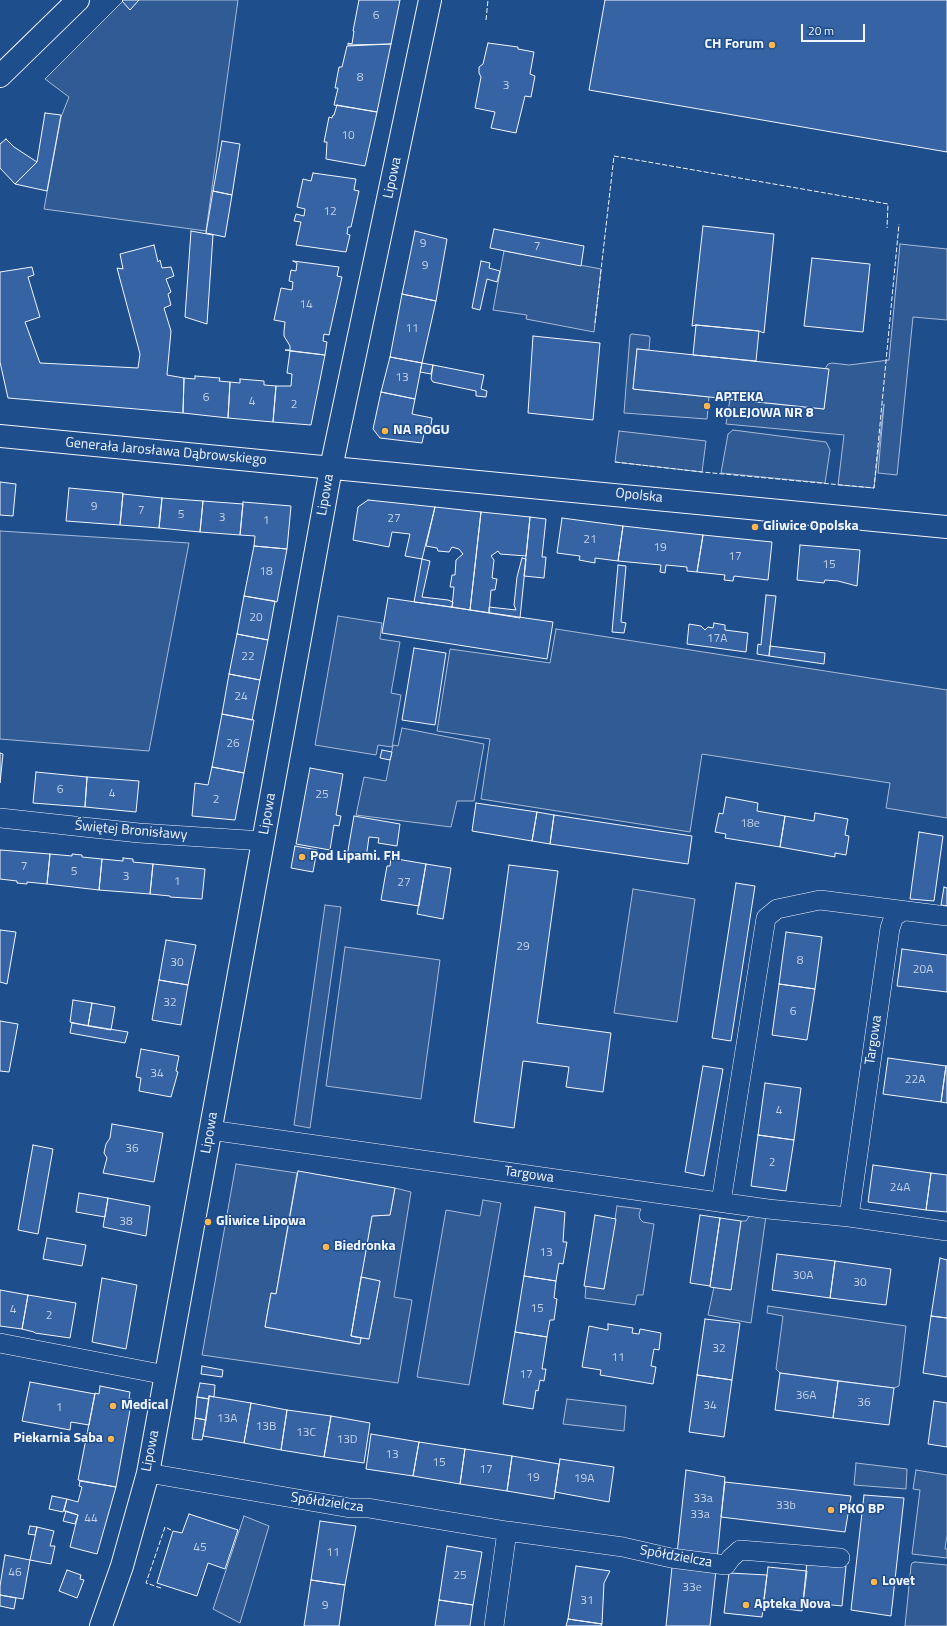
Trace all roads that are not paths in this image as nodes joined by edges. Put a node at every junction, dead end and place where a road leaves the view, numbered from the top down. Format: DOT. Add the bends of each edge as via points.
graph roads {
  1 [pos="78,0"];
  2 [pos="430,0"];
  3 [pos="0,76"];
  4 [pos="0,436"];
  5 [pos="331,468"];
  6 [pos="947,527"];
  7 [pos="0,818"];
  8 [pos="263,841"];
  9 [pos="907,911"];
  10 [pos="947,916"];
  11 [pos="210,1130"];
  12 [pos="721,1202"];
  13 [pos="849,1217"];
  14 [pos="947,1232"];
  15 [pos="0,1344"];
  16 [pos="166,1375"];
  17 [pos="148,1474"];
  18 [pos="507,1531"];
  19 [pos="840,1558"];
  20 [pos="101,1626"];
  21 [pos="494,1626"];
  1 -- 3 [label="street"];
  2 -- 5 [label="street, Lipowa"];
  4 -- 5 [label="street, Generała Jarosława Dąbrowskiego"];
  5 -- 6 [label="street, Opolska"];
  5 -- 8 [label="street, Lipowa"];
  7 -- 8 [label="street, Świętej Bronisławy" via="143,834"];
  8 -- 11 [label="street, Lipowa"];
  9 -- 10 [label="street"];
  9 -- 12 [label="street" via="820,900 777,909 766,918"];
  9 -- 13 [label="street, Targowa" via="894,917 890,928"];
  11 -- 12 [label="street, Targowa"];
  11 -- 16 [label="street, Lipowa"];
  12 -- 13 [label="street, Targowa"];
  13 -- 14 [label="street, Targowa"];
  15 -- 16 [label="street"];
  16 -- 17 [label="street, Lipowa"];
  17 -- 18 [label="street, Spółdzielcza"];
  17 -- 20 [label="street, Lipowa" via="122,1566"];
  18 -- 19 [label="street, Spółdzielcza" via="726,1565 740,1550"];
  18 -- 21 [label="street"];
}
